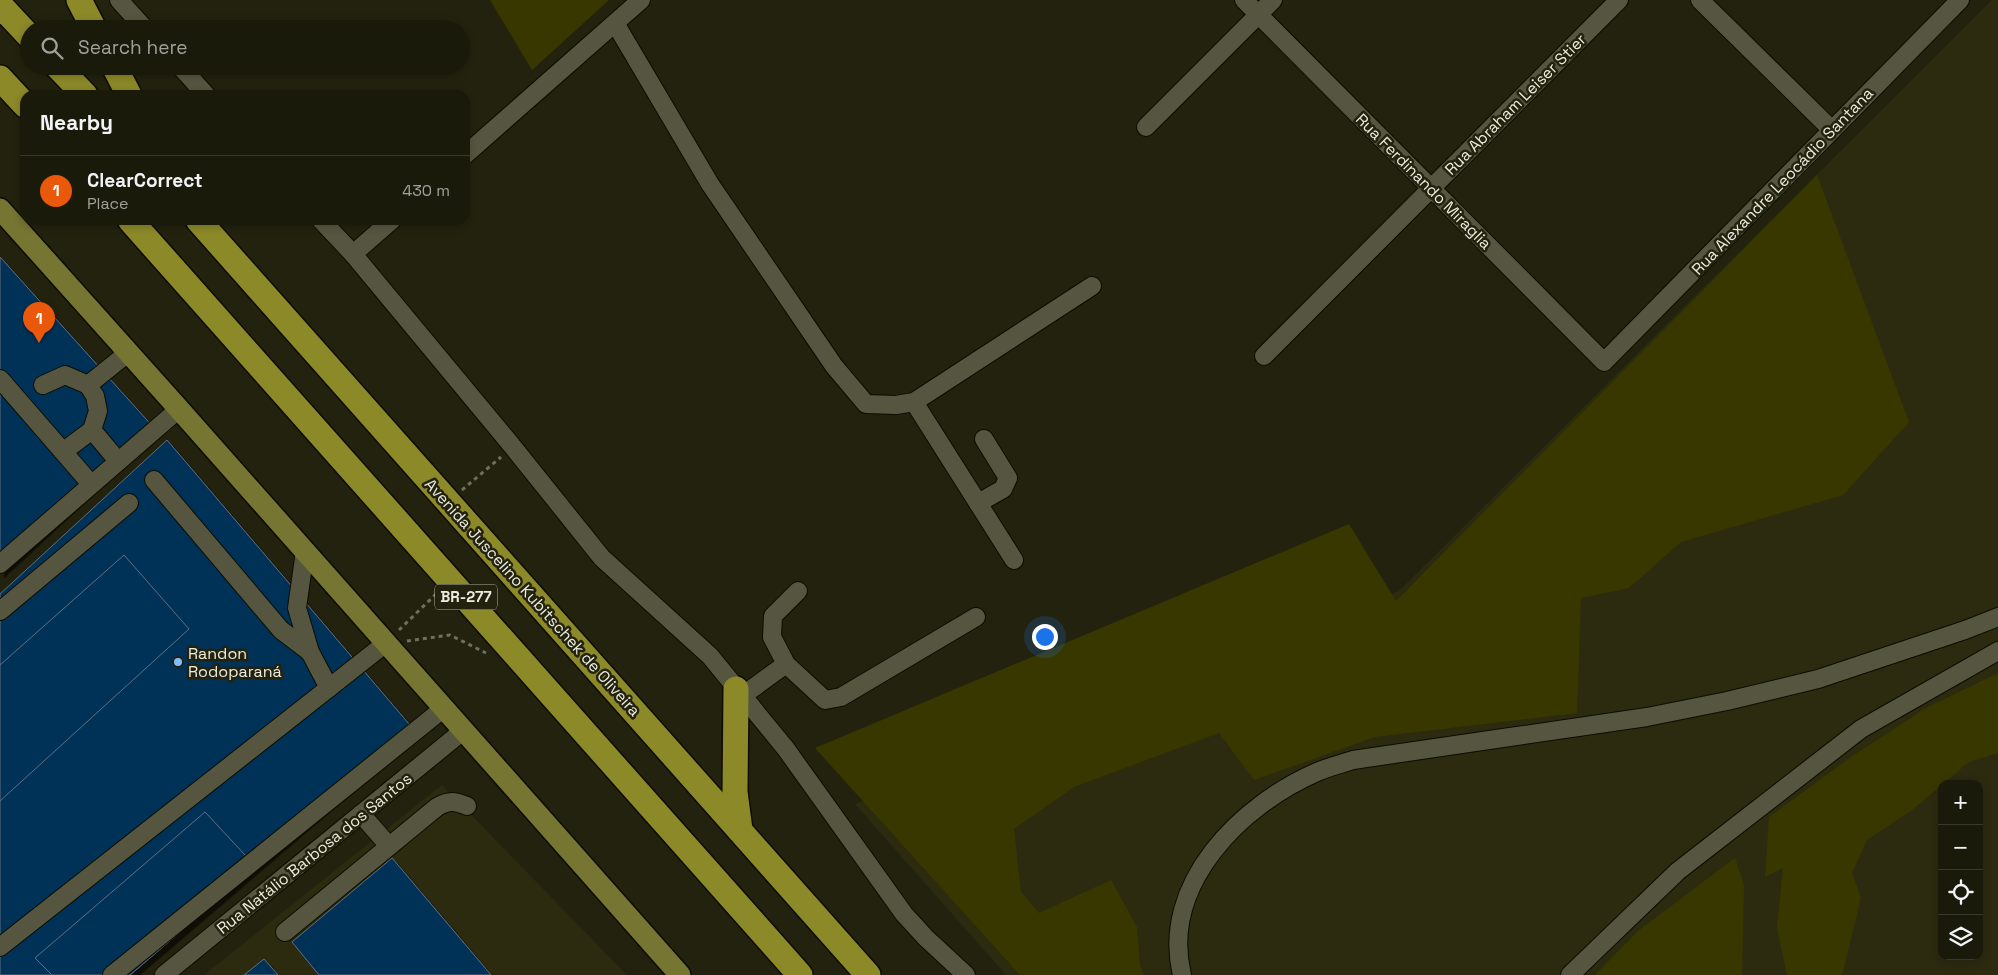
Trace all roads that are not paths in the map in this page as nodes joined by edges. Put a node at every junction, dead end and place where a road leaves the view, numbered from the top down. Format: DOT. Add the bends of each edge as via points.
graph roads {
  1 [pos="79,0"];
  2 [pos="119,0"];
  3 [pos="641,0"];
  4 [pos="1244,0"];
  5 [pos="1273,0"];
  6 [pos="1619,0"];
  7 [pos="1700,0"];
  8 [pos="1960,0"];
  9 [pos="0,5"];
  10 [pos="1258,14"];
  11 [pos="89,20"];
  12 [pos="138,20"];
  13 [pos="615,23"];
  14 [pos="20,26"];
  15 [pos="66,75"];
  16 [pos="118,75"];
  17 [pos="188,75"];
  18 [pos="0,78"];
  19 [pos="80,90"];
  20 [pos="126,90"];
  21 [pos="202,90"];
  22 [pos="20,100"];
  23 [pos="1146,127"];
  24 [pos="1832,130"];
  25 [pos="470,152"];
  26 [pos="1431,188"];
  27 [pos="0,209"];
  28 [pos="134,225"];
  29 [pos="204,225"];
  30 [pos="326,225"];
  31 [pos="386,225"];
  32 [pos="353,254"];
  33 [pos="1092,286"];
  34 [pos="129,352"];
  35 [pos="1264,356"];
  36 [pos="1604,362"];
  37 [pos="0,379"];
  38 [pos="43,385"];
  39 [pos="88,385"];
  40 [pos="914,402"];
  41 [pos="179,409"];
  42 [pos="92,430"];
  43 [pos="984,439"];
  44 [pos="64,451"];
  45 [pos="118,461"];
  46 [pos="154,480"];
  47 [pos="91,484"];
  48 [pos="129,503"];
  49 [pos="978,504"];
  50 [pos="305,551"];
  51 [pos="1014,560"];
  52 [pos="0,564"];
  53 [pos="798,591"];
  54 [pos="0,611"];
  55 [pos="976,617"];
  56 [pos="1998,617"];
  57 [pos="386,643"];
  58 [pos="1998,650"];
  59 [pos="310,652"];
  60 [pos="786,664"];
  61 [pos="329,688"];
  62 [pos="739,693"];
  63 [pos="444,708"];
  64 [pos="464,730"];
  65 [pos="467,806"];
  66 [pos="361,814"];
  67 [pos="740,830"];
  68 [pos="389,846"];
  69 [pos="285,932"];
  70 [pos="0,947"];
  71 [pos="112,975"];
  72 [pos="164,975"];
  73 [pos="680,975"];
  74 [pos="800,975"];
  75 [pos="868,975"];
  76 [pos="966,975"];
  77 [pos="1182,975"];
  78 [pos="1570,975"];
  1 -- 11 [label="highway"];
  2 -- 12 [label="street"];
  3 -- 13 [label="street"];
  4 -- 10 [label="street, Rua Ferdinando Miraglia"];
  5 -- 10 [label="street"];
  6 -- 26 [label="street, Rua Abraham Leiser Stier"];
  7 -- 24 [label="street"];
  8 -- 24 [label="street, Rua Alexandre Leocádio Santana"];
  9 -- 14 [label="highway"];
  10 -- 23 [label="street"];
  10 -- 26 [label="street, Rua Ferdinando Miraglia"];
  13 -- 25 [label="street"];
  13 -- 40 [label="street" via="710,184 834,366 866,404"];
  15 -- 19 [label="highway"];
  16 -- 20 [label="highway"];
  17 -- 21 [label="street"];
  18 -- 22 [label="highway"];
  24 -- 36 [label="street, Rua Alexandre Leocádio Santana"];
  26 -- 35 [label="street, Rua Abraham Leiser Stier"];
  26 -- 36 [label="street, Rua Ferdinando Miraglia"];
  27 -- 34 [label="main road"];
  28 -- 74 [label="highway, BR-277"];
  29 -- 67 [label="highway, Avenida Juscelino Kubitschek de Oliveira / BR-277"];
  30 -- 32 [label="street"];
  31 -- 32 [label="street"];
  32 -- 62 [label="street" via="602,558 710,656"];
  33 -- 40 [label="street"];
  34 -- 39 [label="street"];
  34 -- 41 [label="main road"];
  37 -- 44 [label="street"];
  38 -- 39 [label="street" via="65,375"];
  39 -- 42 [label="street" via="96,396 98,411"];
  40 -- 49 [label="street"];
  41 -- 45 [label="street"];
  41 -- 50 [label="main road"];
  42 -- 44 [label="street"];
  42 -- 45 [label="street"];
  43 -- 49 [label="street" via="1008,478 1003,489"];
  44 -- 47 [label="street"];
  45 -- 47 [label="street"];
  46 -- 59 [label="street" via="281,630"];
  47 -- 52 [label="street"];
  48 -- 54 [label="street"];
  49 -- 51 [label="street"];
  50 -- 57 [label="main road"];
  50 -- 59 [label="street" via="297,608"];
  53 -- 60 [label="street" via="773,616 772,637"];
  55 -- 60 [label="street" via="841,697 825,700"];
  56 -- 77 [label="street" via="1818,680 1727,702 1647,717 1353,760 1318,771 1285,788 1247,815 1212,851 1193,882 1180,922 1179,962"];
  57 -- 61 [label="street"];
  57 -- 63 [label="main road"];
  58 -- 78 [label="street" via="1853,735 1678,871"];
  59 -- 61 [label="street"];
  60 -- 62 [label="street"];
  61 -- 70 [label="street"];
  62 -- 67 [label="highway" via="735,792"];
  62 -- 76 [label="street" via="786,749 904,914"];
  63 -- 64 [label="main road"];
  63 -- 71 [label="street"];
  64 -- 66 [label="street, Rua Natálio Barbosa dos Santos"];
  64 -- 73 [label="main road"];
  65 -- 68 [label="street" via="454,801 445,802"];
  66 -- 68 [label="street"];
  66 -- 72 [label="street, Rua Natálio Barbosa dos Santos"];
  67 -- 75 [label="highway, Avenida Juscelino Kubitschek de Oliveira / BR-277"];
  68 -- 69 [label="street"];
}
